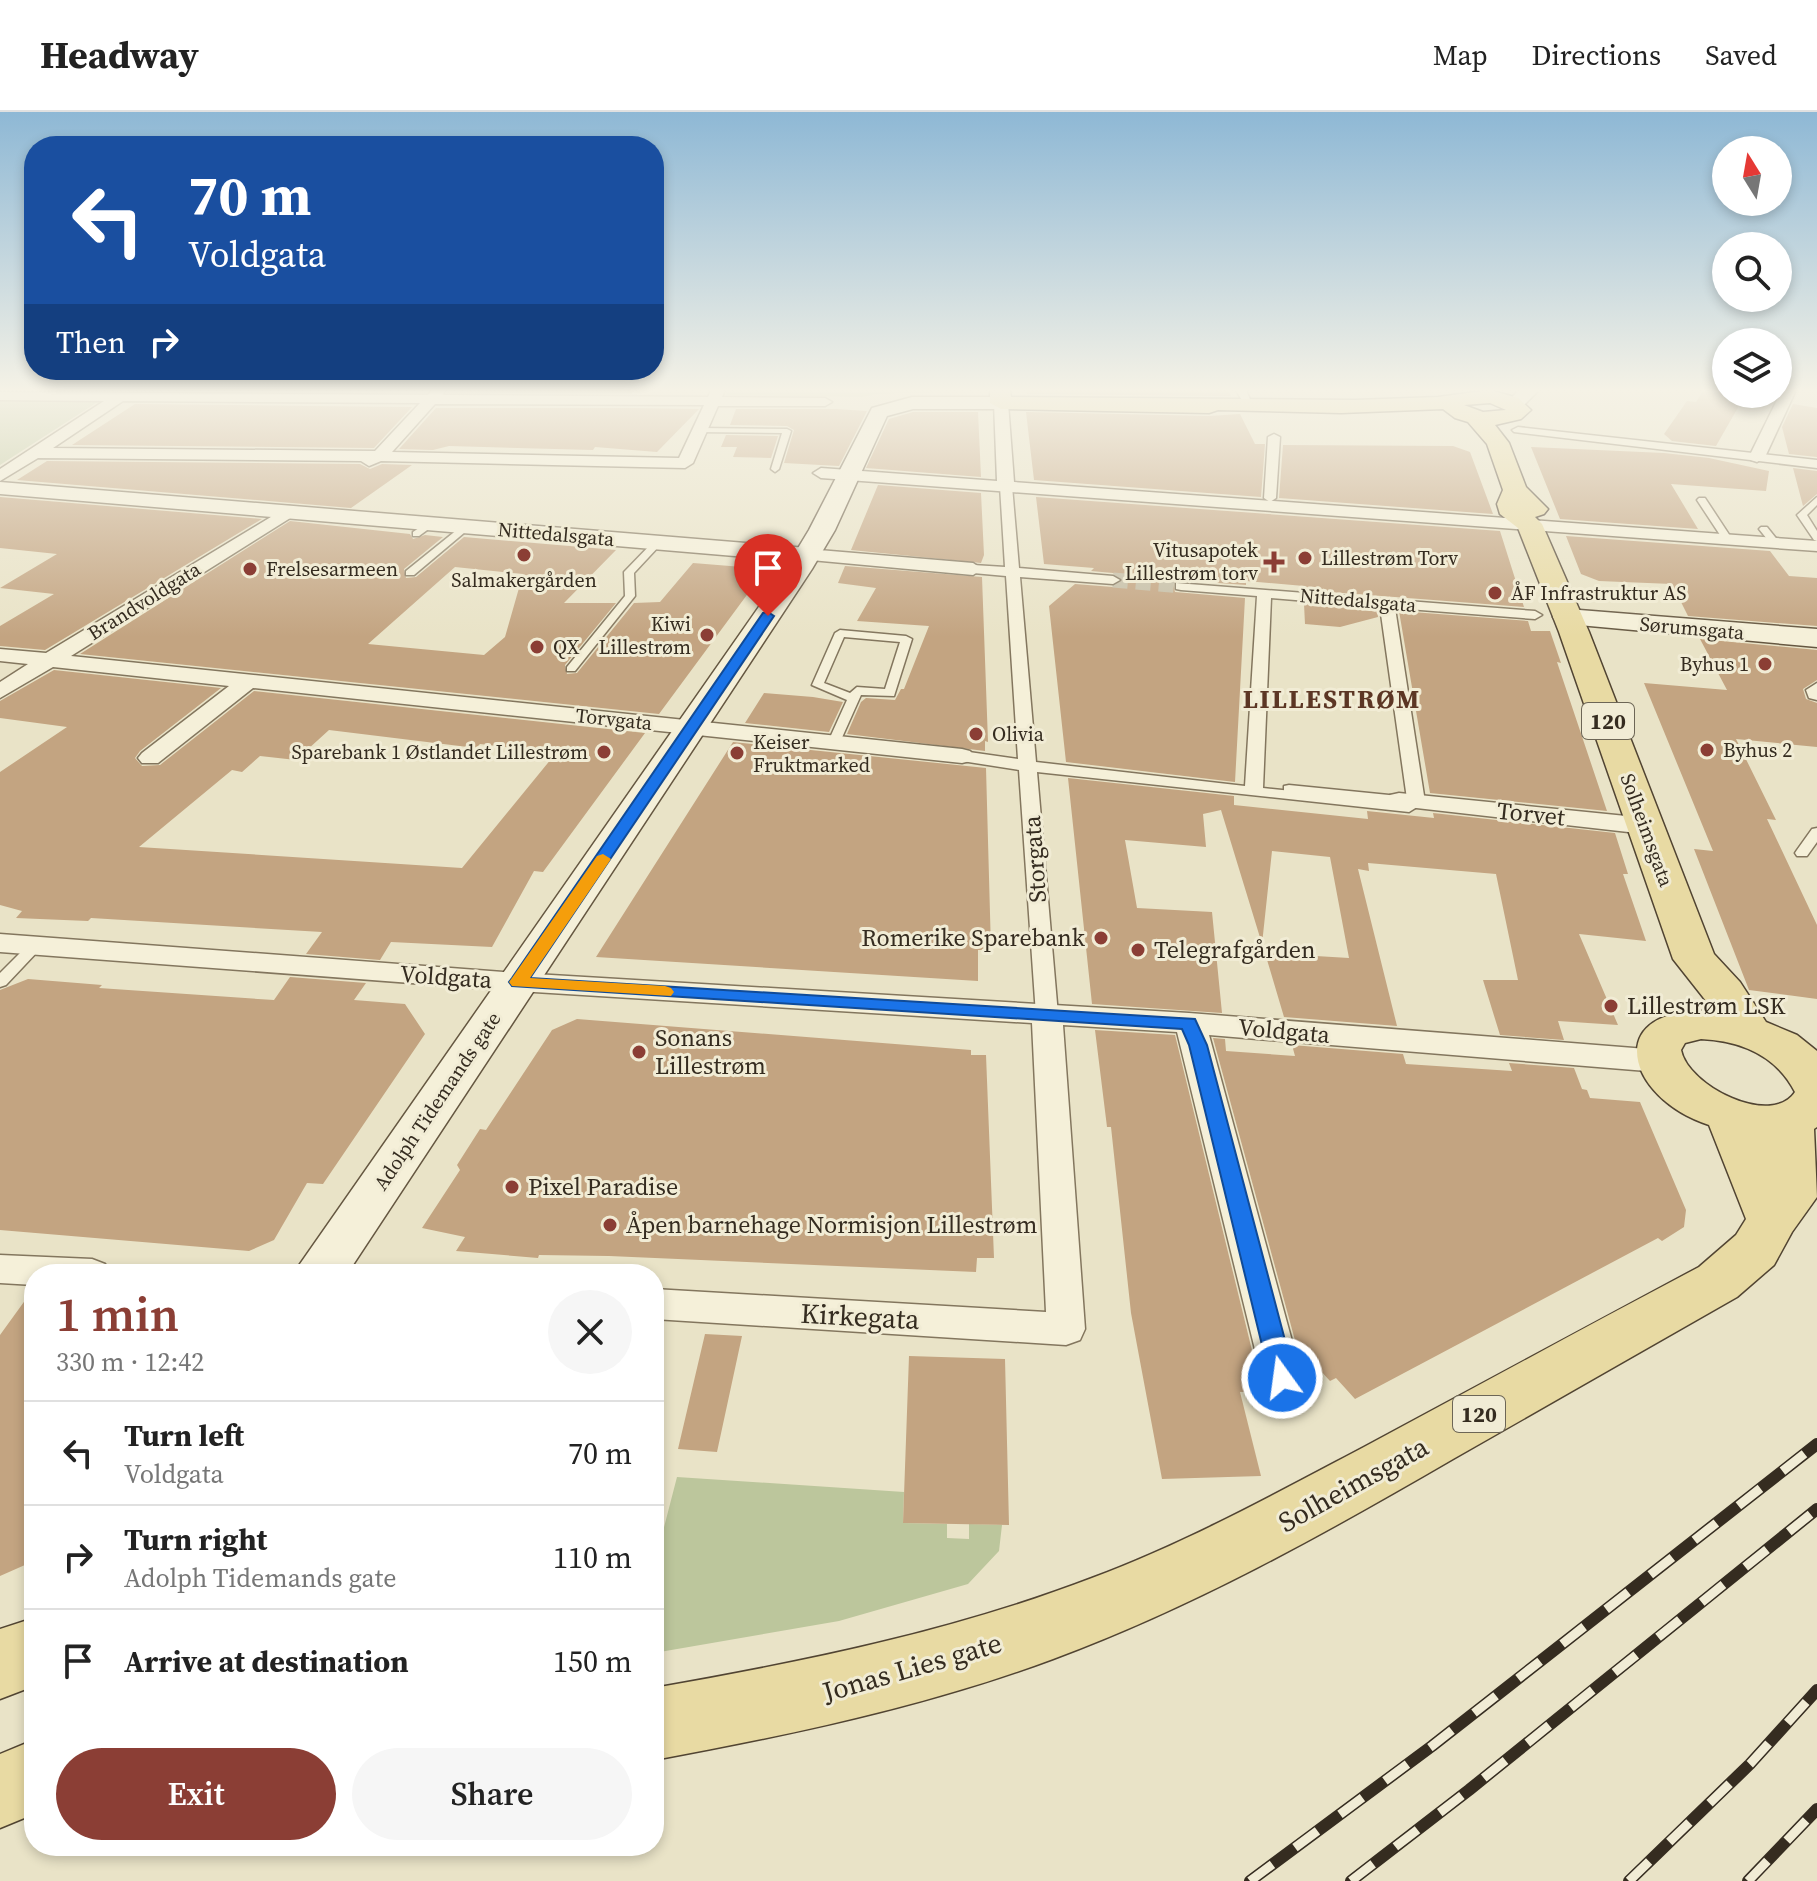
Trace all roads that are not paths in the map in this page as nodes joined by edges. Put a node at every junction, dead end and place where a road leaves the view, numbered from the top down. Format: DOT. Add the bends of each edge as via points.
graph roads {
  1 [pos="1005,473"];
  2 [pos="1272,473"];
  3 [pos="1515,473"];
  4 [pos="835,474"];
  5 [pos="1006,486"];
  6 [pos="0,488"];
  7 [pos="1270,498"];
  8 [pos="1702,500"];
  9 [pos="1817,500"];
  10 [pos="289,511"];
  11 [pos="1529,524"];
  12 [pos="466,527"];
  13 [pos="1817,538"];
  14 [pos="1727,539"];
  15 [pos="657,543"];
  16 [pos="1817,546"];
  17 [pos="807,555"];
  18 [pos="973,569"];
  19 [pos="1015,572"];
  20 [pos="410,573"];
  21 [pos="1113,580"];
  22 [pos="1181,586"];
  23 [pos="1264,592"];
  24 [pos="1387,602"];
  25 [pos="1551,616"];
  26 [pos="1817,638"];
  27 [pos="0,655"];
  28 [pos="57,662"];
  29 [pos="571,669"];
  30 [pos="248,681"];
  31 [pos="0,691"];
  32 [pos="854,699"];
  33 [pos="694,727"];
  34 [pos="834,742"];
  35 [pos="962,756"];
  36 [pos="150,758"];
  37 [pos="1028,764"];
  38 [pos="1289,789"];
  39 [pos="1254,792"];
  40 [pos="1408,801"];
  41 [pos="1646,826"];
  42 [pos="1817,832"];
  43 [pos="1802,853"];
  44 [pos="12,947"];
  45 [pos="1694,959"];
  46 [pos="0,982"];
  47 [pos="518,982"];
  48 [pos="1047,1015"];
  49 [pos="1189,1023"];
  50 [pos="1693,1025"];
  51 [pos="1749,1032"];
  52 [pos="1659,1061"];
  53 [pos="1808,1085"];
  54 [pos="1729,1115"];
  55 [pos="1772,1219"];
  56 [pos="326,1264"];
  57 [pos="0,1269"];
  58 [pos="24,1270"];
  59 [pos="664,1305"];
  60 [pos="1066,1329"];
  61 [pos="1282,1378"];
  62 [pos="1163,1581"];
  63 [pos="664,1722"];
  1 -- 5 [label="street, Storgata"];
  2 -- 7 [label="street"];
  3 -- 11 [label="main road, Solheimsgata / 120" via="1510,504 1513,514"];
  4 -- 5 [label="street"];
  4 -- 17 [label="main road, Adolph Tidemands gate"];
  5 -- 11 [label="street"];
  5 -- 19 [label="street, Storgata"];
  6 -- 10 [label="street, Nittedalsgata"];
  8 -- 14 [label="lane"];
  9 -- 13 [label="lane" via="1802,515"];
  10 -- 12 [label="street, Nittedalsgata" via="423,529"];
  10 -- 28 [label="street, Brandvoldgata"];
  11 -- 14 [label="street"];
  11 -- 25 [label="main road, Solheimsgata / 120"];
  12 -- 15 [label="street, Nittedalsgata"];
  12 -- 20 [label="lane"];
  14 -- 16 [label="street" via="1769,536"];
  15 -- 17 [label="street, Nittedalsgata"];
  15 -- 29 [label="lane" via="629,572 630,596"];
  17 -- 18 [label="street, Nittedalsgata"];
  17 -- 33 [label="main road, Adolph Tidemands gate"];
  18 -- 19 [label="street, Nittedalsgata"];
  19 -- 21 [label="street, Nittedalsgata"];
  19 -- 37 [label="street, Storgata"];
  22 -- 23 [label="street, Nittedalsgata"];
  23 -- 24 [label="street, Nittedalsgata"];
  23 -- 39 [label="street"];
  24 -- 25 [label="street, Nittedalsgata"];
  24 -- 40 [label="street"];
  25 -- 26 [label="main road, Sørumsgata"];
  25 -- 41 [label="main road, Solheimsgata / 120"];
  27 -- 28 [label="street, Torvgata"];
  28 -- 30 [label="street, Torvgata"];
  28 -- 31 [label="street, Brandvoldgata"];
  30 -- 33 [label="street, Torvgata"];
  30 -- 36 [label="street"];
  32 -- 32 [label="lane" via="857,691 890,693 906,639 840,633 818,685"];
  32 -- 34 [label="lane"];
  33 -- 34 [label="street, Torvgata"];
  33 -- 47 [label="main road, Adolph Tidemands gate"];
  34 -- 35 [label="street, Torvgata"];
  35 -- 37 [label="street, Torvgata"];
  37 -- 39 [label="street, Torvet"];
  37 -- 48 [label="street, Storgata"];
  38 -- 40 [label="lane"];
  39 -- 40 [label="street, Torvet" via="1402,808"];
  40 -- 41 [label="street, Torvet"];
  41 -- 45 [label="main road, Solheimsgata / 120"];
  42 -- 43 [label="lane"];
  44 -- 46 [label="lane"];
  44 -- 47 [label="street, Voldgata"];
  45 -- 50 [label="main road, Solheimsgata / 120" via="1689,988"];
  45 -- 51 [label="main road, Solheimsgata / 120" via="1725,992"];
  47 -- 48 [label="street, Voldgata"];
  47 -- 56 [label="main road, Adolph Tidemands gate"];
  48 -- 49 [label="street, Voldgata"];
  48 -- 60 [label="street, Storgata"];
  49 -- 52 [label="street, Voldgata"];
  49 -- 61 [label="street"];
  50 -- 51 [label="main road"];
  50 -- 52 [label="main road" via="1664,1036"];
  51 -- 53 [label="main road" via="1775,1043"];
  52 -- 54 [label="main road" via="1670,1080 1692,1098"];
  53 -- 54 [label="main road" via="1753,1120"];
  53 -- 55 [label="main road, Solheimsgata / 120" via="1796,1189"];
  54 -- 55 [label="main road"];
  55 -- 62 [label="main road, Solheimsgata / 120" via="1755,1250 1718,1282 1282,1524"];
  57 -- 58 [label="street"];
  59 -- 60 [label="street, Kirkegata"];
  62 -- 63 [label="main road, Jonas Lies gate / 120" via="1054,1625 914,1670 829,1692"];
}
